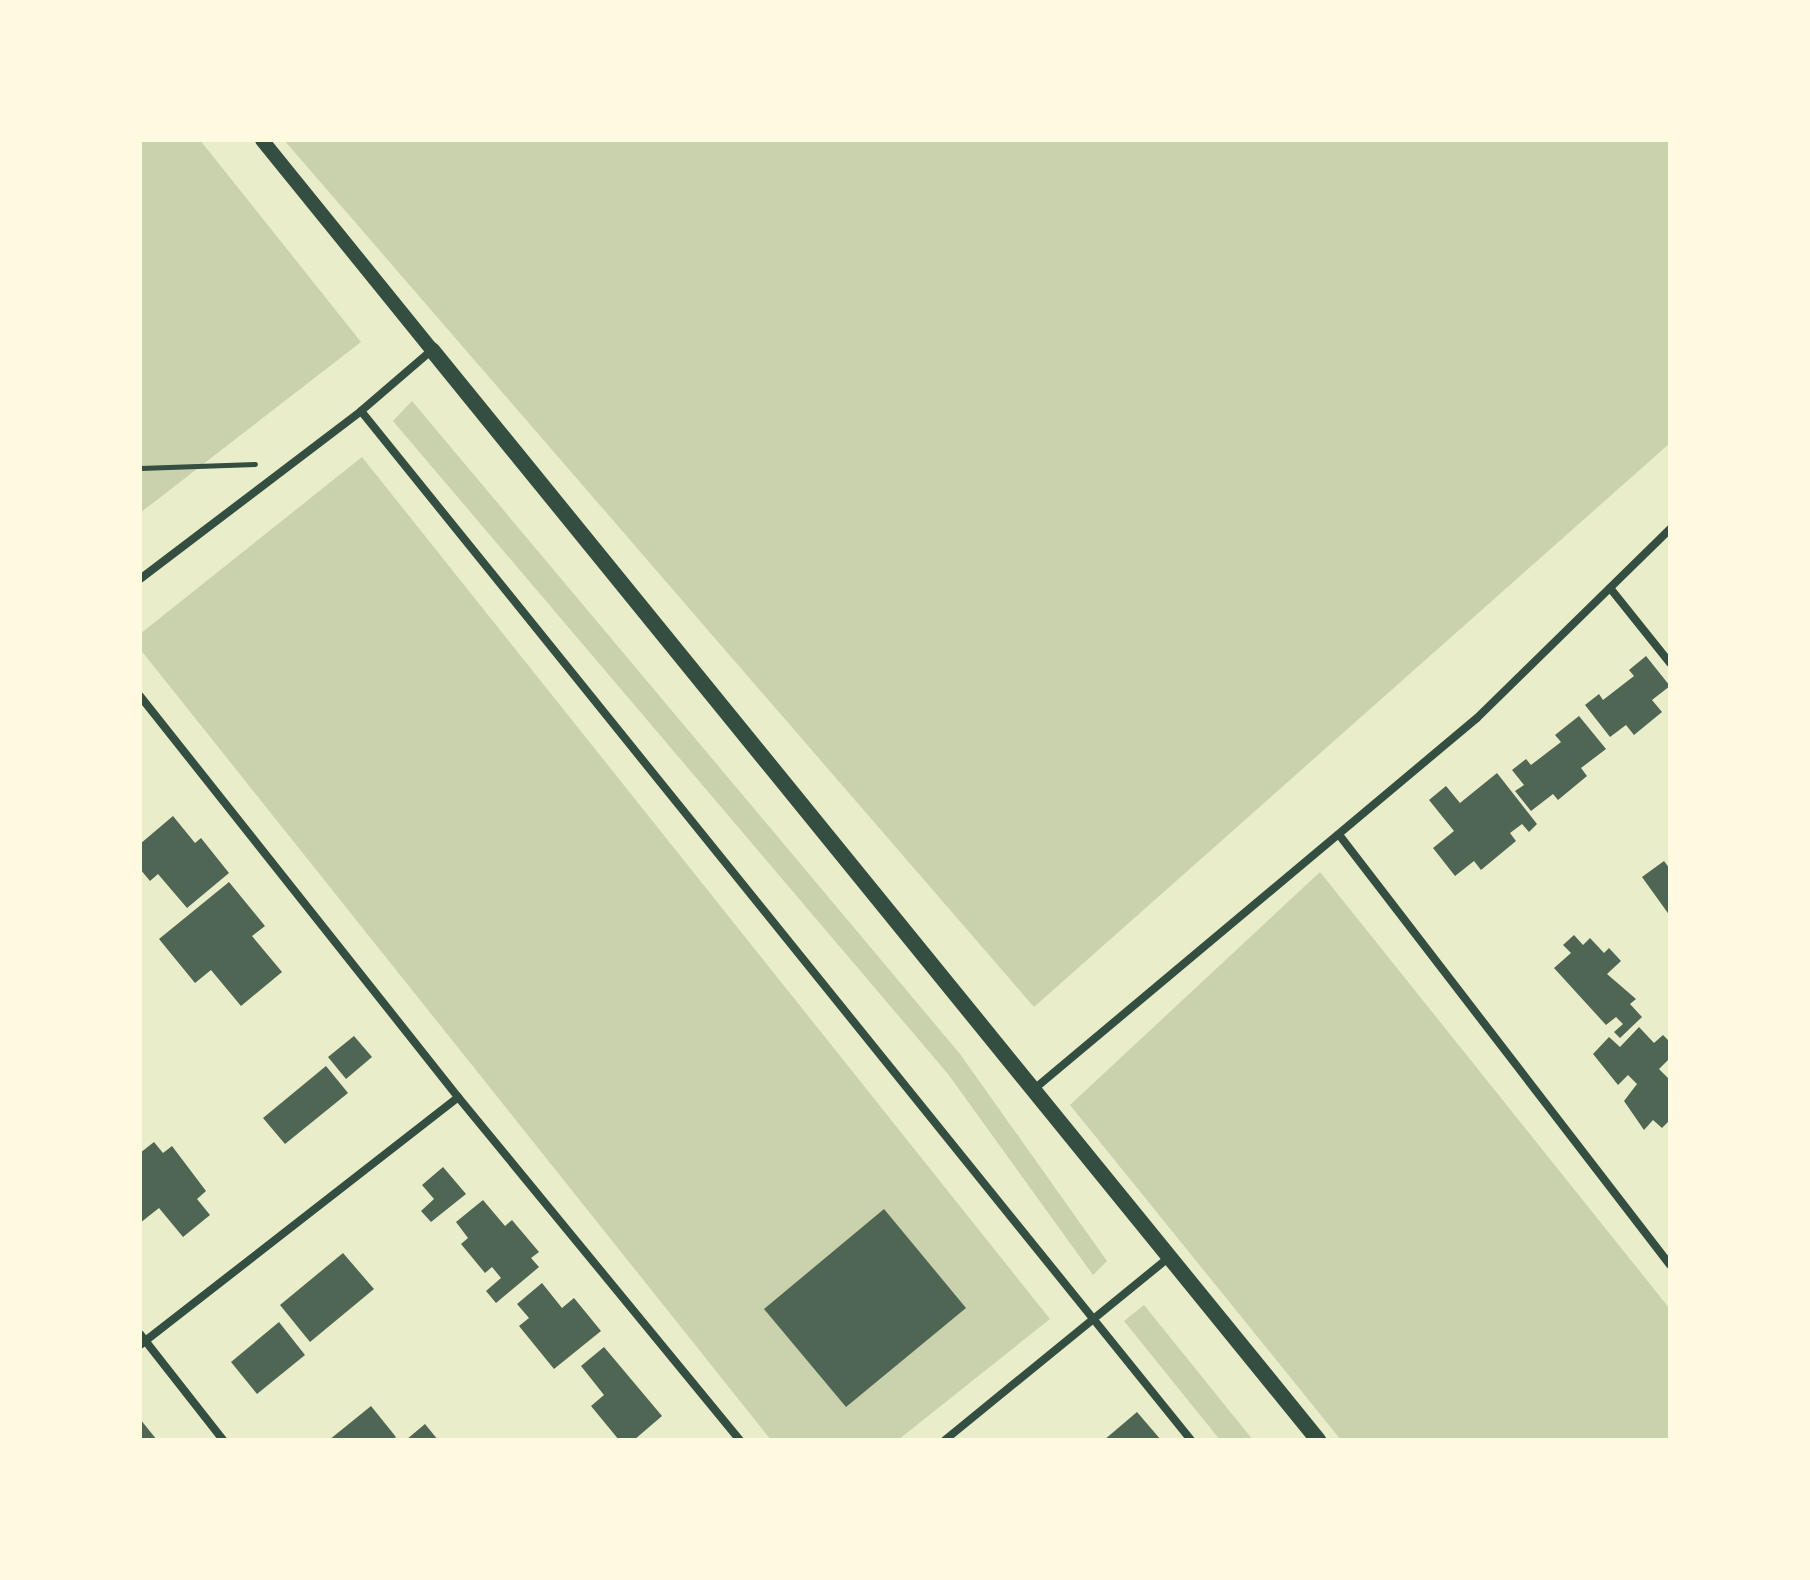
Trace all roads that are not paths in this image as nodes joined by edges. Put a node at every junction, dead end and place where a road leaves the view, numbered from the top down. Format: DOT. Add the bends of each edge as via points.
graph roads {
  1 [pos="262,140"];
  2 [pos="432,350"];
  3 [pos="361,411"];
  4 [pos="1670,529"];
  5 [pos="140,579"];
  6 [pos="1610,588"];
  7 [pos="1670,663"];
  8 [pos="140,696"];
  9 [pos="1340,836"];
  10 [pos="1033,1090"];
  11 [pos="458,1097"];
  12 [pos="1169,1257"];
  13 [pos="1670,1265"];
  14 [pos="1092,1321"];
  15 [pos="142,1340"];
  16 [pos="223,1440"];
  17 [pos="740,1440"];
  18 [pos="945,1440"];
  19 [pos="1191,1440"];
  20 [pos="1318,1440"];
  1 -- 2 [label="street"];
  2 -- 3 [label="street"];
  2 -- 10 [label="main road"];
  3 -- 5 [label="street"];
  3 -- 14 [label="street"];
  4 -- 6 [label="street"];
  6 -- 7 [label="street"];
  6 -- 9 [label="street" via="1477,718"];
  8 -- 11 [label="street"];
  9 -- 10 [label="street"];
  9 -- 13 [label="street"];
  10 -- 12 [label="main road"];
  11 -- 15 [label="street"];
  11 -- 17 [label="street"];
  12 -- 14 [label="street"];
  12 -- 20 [label="main road"];
  14 -- 18 [label="street"];
  14 -- 19 [label="street"];
  15 -- 16 [label="street"];
}
